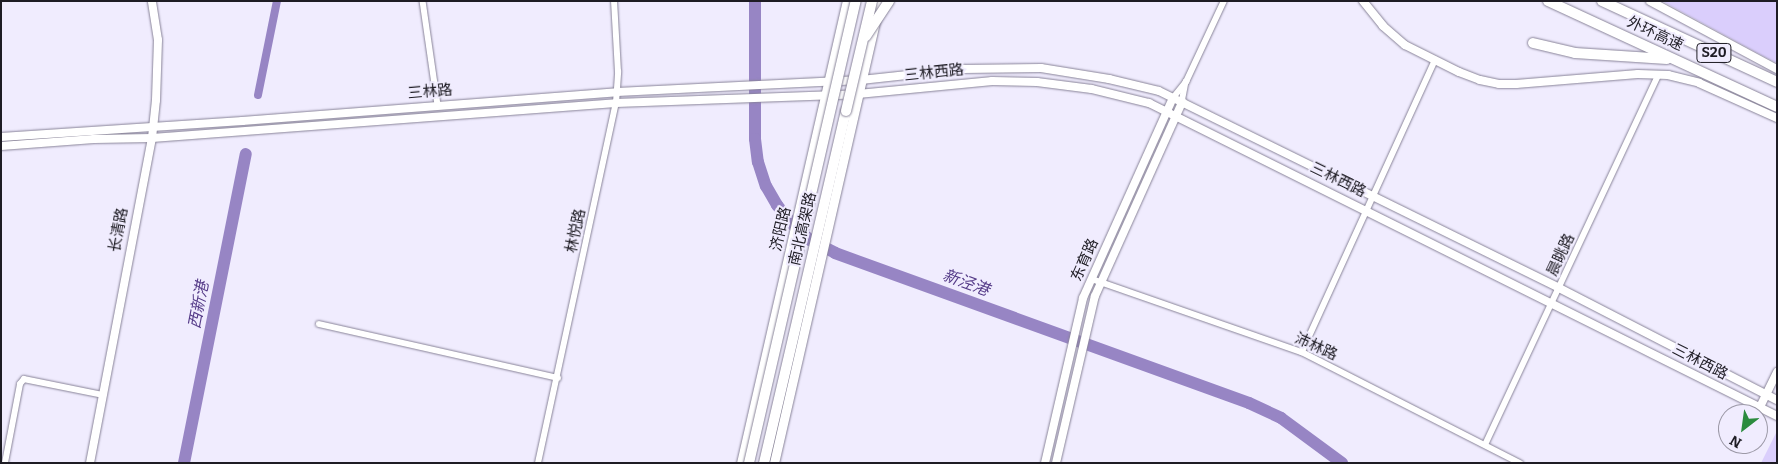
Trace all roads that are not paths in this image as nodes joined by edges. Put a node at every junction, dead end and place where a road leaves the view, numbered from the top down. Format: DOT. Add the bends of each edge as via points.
graph roads {
  1 [pos="152,1"];
  2 [pos="423,1"];
  3 [pos="614,1"];
  4 [pos="848,1"];
  5 [pos="856,1"];
  6 [pos="872,1"];
  7 [pos="880,1"];
  8 [pos="889,1"];
  9 [pos="1224,1"];
  10 [pos="1363,1"];
  11 [pos="1548,1"];
  12 [pos="1602,1"];
  13 [pos="1650,1"];
  14 [pos="850,27"];
  15 [pos="862,43"];
  16 [pos="1533,43"];
  17 [pos="1673,59"];
  18 [pos="1435,60"];
  19 [pos="1777,69"];
  20 [pos="1658,75"];
  21 [pos="861,80"];
  22 [pos="829,82"];
  23 [pos="1186,82"];
  24 [pos="1777,82"];
  25 [pos="617,92"];
  26 [pos="858,94"];
  27 [pos="824,95"];
  28 [pos="1173,98"];
  29 [pos="1182,102"];
  30 [pos="616,103"];
  31 [pos="438,105"];
  32 [pos="1777,107"];
  33 [pos="1167,112"];
  34 [pos="1176,116"];
  35 [pos="1777,118"];
  36 [pos="153,125"];
  37 [pos="1,137"];
  38 [pos="152,138"];
  39 [pos="1,146"];
  40 [pos="1372,196"];
  41 [pos="1366,210"];
  42 [pos="1092,279"];
  43 [pos="1101,282"];
  44 [pos="1559,288"];
  45 [pos="1552,302"];
  46 [pos="320,324"];
  47 [pos="1302,352"];
  48 [pos="1777,372"];
  49 [pos="558,378"];
  50 [pos="1737,379"];
  51 [pos="1731,393"];
  52 [pos="1766,394"];
  53 [pos="103,395"];
  54 [pos="1777,400"];
  55 [pos="1754,404"];
  56 [pos="1761,404"];
  57 [pos="1486,445"];
  58 [pos="5,463"];
  59 [pos="90,463"];
  60 [pos="538,463"];
  61 [pos="740,463"];
  62 [pos="749,463"];
  63 [pos="764,463"];
  64 [pos="774,463"];
  65 [pos="1045,463"];
  66 [pos="1056,463"];
  67 [pos="1520,463"];
  1 -- 36 [label="street, 长清路" via="158,40"];
  2 -- 31 [label="street"];
  3 -- 25 [label="street, 林悦路"];
  4 -- 14 [label="highway, bridge"];
  4 -- 22 [label="main road, 济阳路"];
  5 -- 14 [label="highway, 南北高架路, bridge"];
  6 -- 15 [label="highway, 南北高架路, bridge"];
  7 -- 21 [label="main road"];
  8 -- 15 [label="highway, bridge"];
  9 -- 23 [label="street, 东育路"];
  10 -- 18 [label="street" via="1393,37"];
  11 -- 17 [label="highway, 外环高速 / S20"];
  12 -- 24 [label="highway, 外环高速 / S20"];
  13 -- 19 [label="street"];
  14 -- 62 [label="highway, 南北高架路, bridge"];
  15 -- 63 [label="highway, 南北高架路, bridge"];
  16 -- 17 [label="highway" via="1575,53"];
  17 -- 32 [label="highway, 外环高速 / S20"];
  18 -- 20 [label="street" via="1475,78 1499,84"];
  18 -- 40 [label="street"];
  20 -- 35 [label="street" via="1699,83"];
  20 -- 44 [label="street, 晨眺路"];
  21 -- 22 [label="street, 三林路"];
  21 -- 26 [label="main road"];
  21 -- 28 [label="street, 三林西路" via="963,69 1041,68 1117,81 1159,91"];
  22 -- 25 [label="street, 三林路"];
  22 -- 27 [label="main road, 济阳路"];
  23 -- 28 [label="street, 东育路"];
  23 -- 29 [label="street, 东育路"];
  25 -- 30 [label="street, 林悦路"];
  25 -- 31 [label="street, 三林路"];
  26 -- 27 [label="street, 三林路"];
  26 -- 33 [label="street, 三林西路" via="992,81 1037,82 1092,89 1150,103"];
  26 -- 64 [label="main road"];
  27 -- 30 [label="street, 三林路"];
  27 -- 61 [label="main road, 济阳路"];
  28 -- 29 [label="street, 三林西路"];
  28 -- 33 [label="street, 东育路"];
  29 -- 34 [label="street, 东育路"];
  29 -- 40 [label="street, 三林西路"];
  30 -- 38 [label="street, 三林路"];
  30 -- 49 [label="street, 林悦路"];
  31 -- 36 [label="street, 三林路"];
  33 -- 34 [label="street, 三林西路"];
  33 -- 42 [label="street, 东育路"];
  34 -- 41 [label="street, 三林西路"];
  34 -- 43 [label="street, 东育路"];
  36 -- 37 [label="street, 三林路"];
  36 -- 38 [label="street, 长清路"];
  38 -- 39 [label="street, 三林路"];
  38 -- 53 [label="street, 长清路"];
  40 -- 41 [label="street"];
  40 -- 44 [label="street, 三林西路"];
  41 -- 45 [label="street, 三林西路"];
  41 -- 47 [label="street"];
  42 -- 43 [label="street, 沛林路"];
  42 -- 65 [label="street, 东育路" via="1083,298"];
  43 -- 47 [label="street, 沛林路"];
  43 -- 66 [label="street, 东育路"];
  44 -- 45 [label="street, 晨眺路"];
  44 -- 50 [label="street, 三林西路"];
  45 -- 51 [label="street, 三林西路"];
  45 -- 57 [label="street, 晨眺路"];
  46 -- 49 [label="street"];
  47 -- 57 [label="street, 沛林路"];
  48 -- 52 [label="street"];
  49 -- 60 [label="street, 林悦路"];
  50 -- 51 [label="street"];
  50 -- 52 [label="street, 三林西路"];
  51 -- 55 [label="street, 三林西路"];
  52 -- 54 [label="street, 三林西路"];
  52 -- 56 [label="street"];
  53 -- 58 [label="street" via="24,379 20,384"];
  53 -- 59 [label="street, 长清路"];
  57 -- 67 [label="street, 沛林路"];
}
